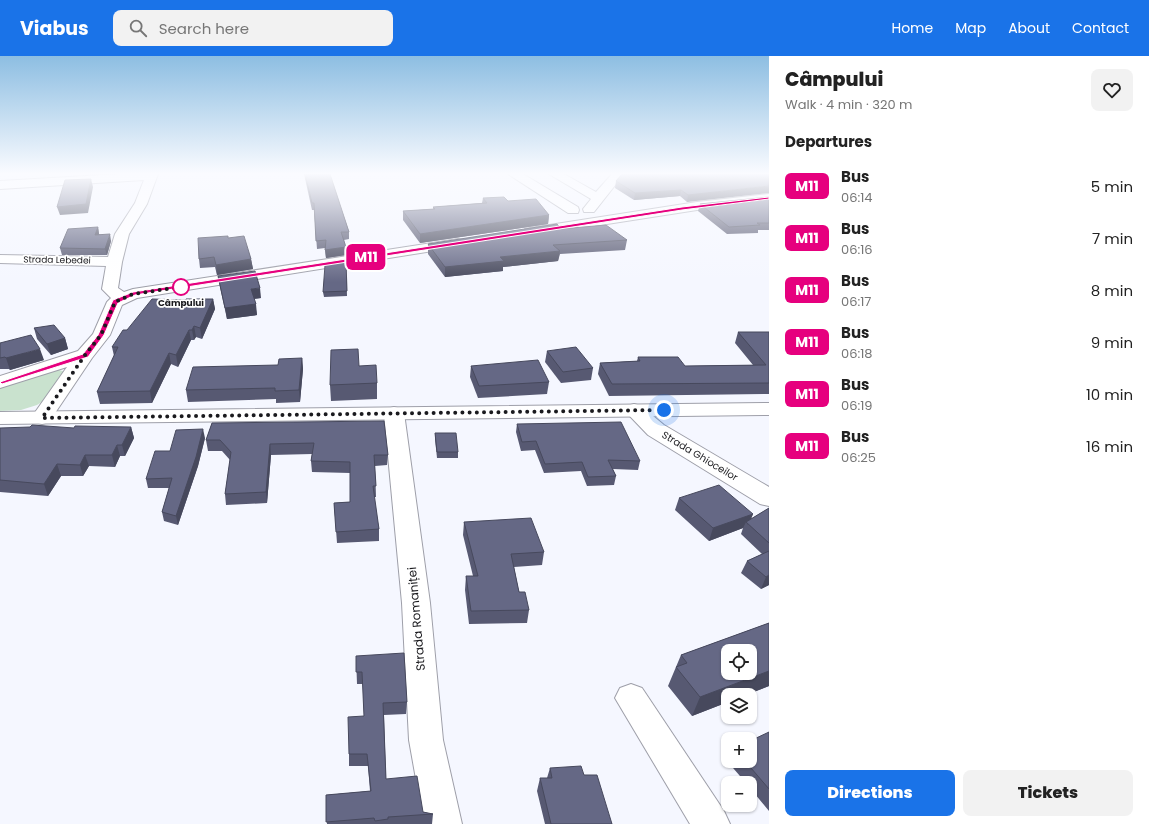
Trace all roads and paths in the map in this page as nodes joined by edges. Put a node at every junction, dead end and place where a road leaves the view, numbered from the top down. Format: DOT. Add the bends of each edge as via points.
graph roads {
  1 [pos="137,210"];
  2 [pos="573,210"];
  3 [pos="594,210"];
  4 [pos="671,210"];
  5 [pos="609,219"];
  6 [pos="585,223"];
  7 [pos="515,234"];
  8 [pos="468,241"];
  9 [pos="0,259"];
  10 [pos="114,262"];
  11 [pos="122,298"];
  12 [pos="85,355"];
  13 [pos="0,382"];
  14 [pos="769,409"];
  15 [pos="634,410"];
  16 [pos="394,413"];
  17 [pos="0,418"];
  18 [pos="42,418"];
  19 [pos="769,498"];
  20 [pos="631,698"];
  21 [pos="443,824"];
  22 [pos="712,824"];
  1 -- 10 [label="street" via="122,234"];
  2 -- 6 [label="street" via="568,213 568,217"];
  3 -- 5 [label="street" via="608,215"];
  4 -- 5 [label="street"];
  5 -- 6 [label="street"];
  6 -- 7 [label="street"];
  8 -- 11 [label="street" via="133,294"];
  9 -- 10 [label="street, Strada Lebedei"];
  10 -- 11 [label="street" via="110,289"];
  11 -- 12 [label="street" via="115,302 101,335"];
  12 -- 13 [label="street"];
  12 -- 18 [label="street"];
  14 -- 15 [label="street"];
  15 -- 16 [label="street"];
  15 -- 19 [label="street, Strada Ghioceilor" via="656,430"];
  16 -- 18 [label="street"];
  16 -- 21 [label="street, Strada Romaniței" via="416,603 426,740"];
  17 -- 18 [label="street"];
  20 -- 22 [label="street"];
}
